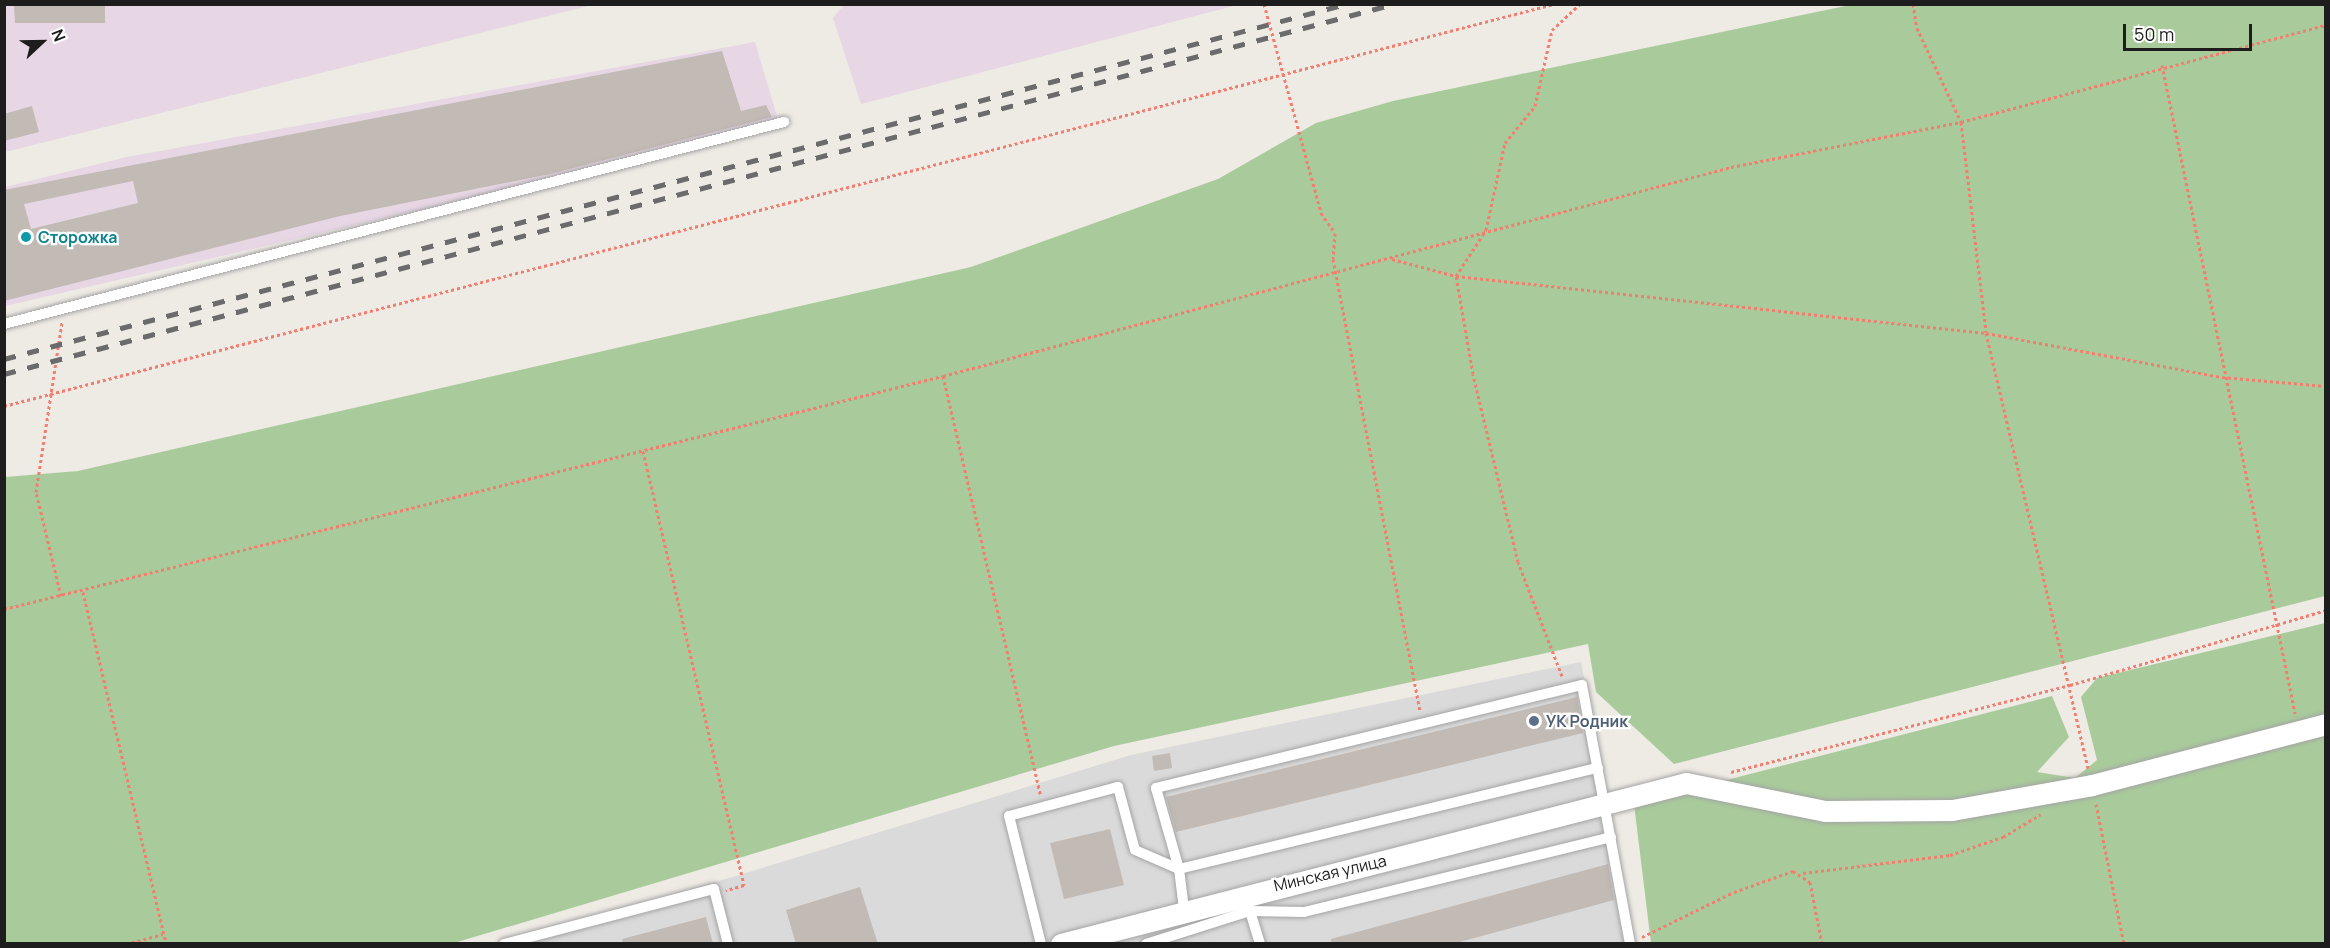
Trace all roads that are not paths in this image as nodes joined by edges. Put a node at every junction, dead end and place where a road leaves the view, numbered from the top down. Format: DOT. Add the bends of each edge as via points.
graph roads {
  1 [pos="784,122"];
  2 [pos="4,324"];
  3 [pos="2325,724"];
  4 [pos="1598,768"];
  5 [pos="1601,808"];
  6 [pos="1611,837"];
  7 [pos="1179,869"];
  8 [pos="1184,909"];
  9 [pos="1250,911"];
  10 [pos="1630,943"];
  11 [pos="504,944"];
  12 [pos="728,944"];
  13 [pos="1041,944"];
  14 [pos="1061,944"];
  15 [pos="1146,944"];
  16 [pos="1260,944"];
  1 -- 2 [label="lane"];
  3 -- 5 [label="street, Минская улица" via="2092,785 1952,810 1825,811 1686,783"];
  4 -- 5 [label="lane"];
  4 -- 7 [label="lane"];
  4 -- 7 [label="lane" via="1582,685 1568,688 1156,788"];
  5 -- 6 [label="lane"];
  5 -- 8 [label="street, Минская улица"];
  6 -- 9 [label="lane" via="1304,912"];
  6 -- 10 [label="lane"];
  7 -- 8 [label="lane"];
  7 -- 13 [label="lane" via="1135,850 1118,787 1009,816"];
  8 -- 14 [label="street, Минская улица"];
  9 -- 15 [label="lane"];
  9 -- 16 [label="lane"];
  11 -- 12 [label="lane" via="715,893"];
}
